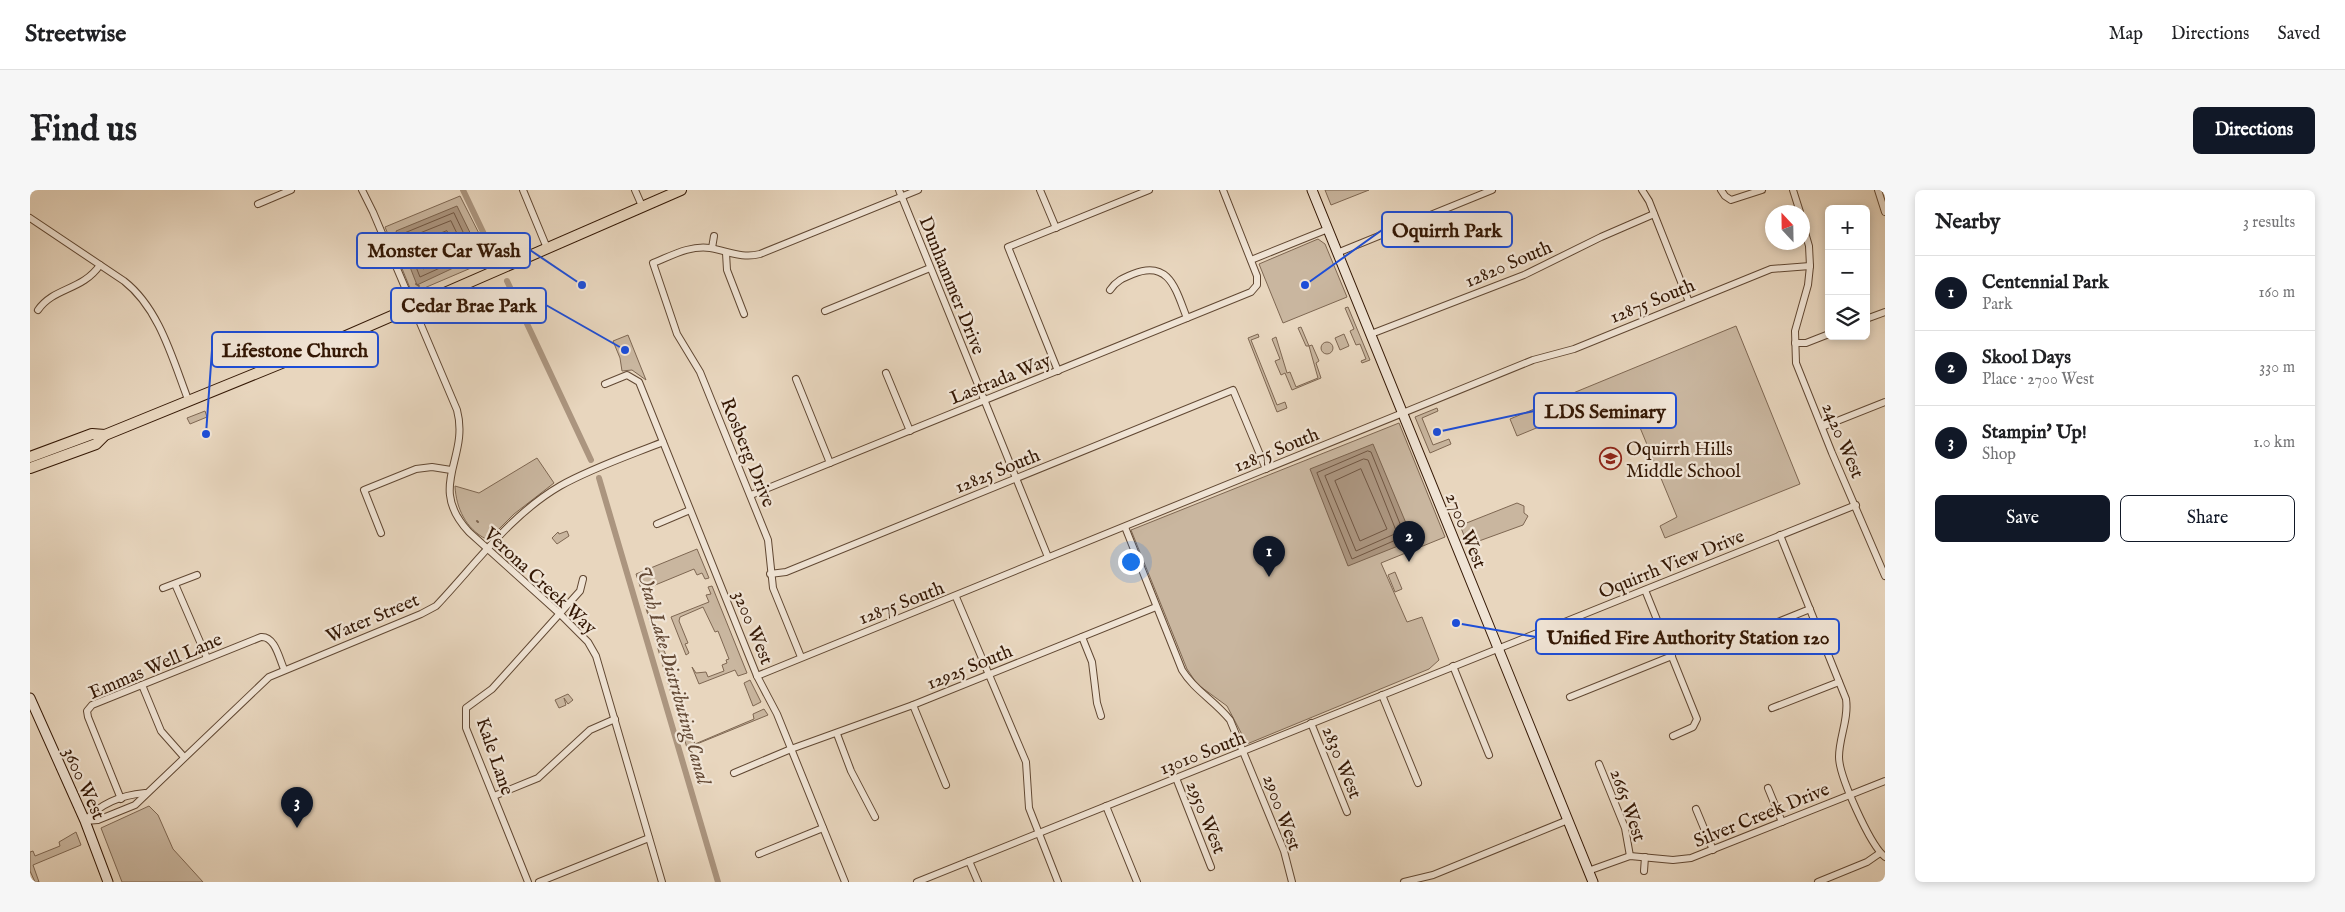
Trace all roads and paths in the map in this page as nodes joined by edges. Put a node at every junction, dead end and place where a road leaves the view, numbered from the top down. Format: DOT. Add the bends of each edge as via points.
graph roads {
  1 [pos="291,190"];
  2 [pos="362,190"];
  3 [pos="523,190"];
  4 [pos="635,190"];
  5 [pos="682,190"];
  6 [pos="918,190"];
  7 [pos="1040,190"];
  8 [pos="1149,190"];
  9 [pos="1223,190"];
  10 [pos="1312,190"];
  11 [pos="1492,190"];
  12 [pos="1642,190"];
  13 [pos="1722,190"];
  14 [pos="1762,190"];
  15 [pos="1793,190"];
  16 [pos="1878,190"];
  17 [pos="900,193"];
  18 [pos="258,204"];
  19 [pos="1798,205"];
  20 [pos="642,206"];
  21 [pos="1885,212"];
  22 [pos="1654,214"];
  23 [pos="30,218"];
  24 [pos="1056,228"];
  25 [pos="1328,230"];
  26 [pos="714,236"];
  27 [pos="547,248"];
  28 [pos="712,248"];
  29 [pos="1809,250"];
  30 [pos="726,253"];
  31 [pos="1337,253"];
  32 [pos="1251,260"];
  33 [pos="100,265"];
  34 [pos="1810,266"];
  35 [pos="930,268"];
  36 [pos="1110,290"];
  37 [pos="1689,302"];
  38 [pos="412,307"];
  39 [pos="38,310"];
  40 [pos="825,311"];
  41 [pos="1885,312"];
  42 [pos="744,314"];
  43 [pos="1188,318"];
  44 [pos="1870,318"];
  45 [pos="1370,334"];
  46 [pos="1825,336"];
  47 [pos="1795,343"];
  48 [pos="1058,371"];
  49 [pos="886,373"];
  50 [pos="796,380"];
  51 [pos="605,384"];
  52 [pos="984,400"];
  53 [pos="189,402"];
  54 [pos="1885,402"];
  55 [pos="1403,413"];
  56 [pos="1822,427"];
  57 [pos="910,431"];
  58 [pos="105,435"];
  59 [pos="662,442"];
  60 [pos="30,457"];
  61 [pos="830,463"];
  62 [pos="30,468"];
  63 [pos="1266,469"];
  64 [pos="451,470"];
  65 [pos="1016,478"];
  66 [pos="751,495"];
  67 [pos="1856,504"];
  68 [pos="690,510"];
  69 [pos="657,524"];
  70 [pos="1125,527"];
  71 [pos="381,533"];
  72 [pos="1780,535"];
  73 [pos="488,550"];
  74 [pos="1048,558"];
  75 [pos="770,574"];
  76 [pos="196,575"];
  77 [pos="1885,576"];
  78 [pos="583,579"];
  79 [pos="175,584"];
  80 [pos="164,588"];
  81 [pos="1645,590"];
  82 [pos="956,597"];
  83 [pos="1156,607"];
  84 [pos="1810,609"];
  85 [pos="560,614"];
  86 [pos="1743,636"];
  87 [pos="1082,638"];
  88 [pos="1498,649"];
  89 [pos="1672,656"];
  90 [pos="801,657"];
  91 [pos="207,658"];
  92 [pos="1453,666"];
  93 [pos="284,669"];
  94 [pos="989,674"];
  95 [pos="757,676"];
  96 [pos="1839,682"];
  97 [pos="142,685"];
  98 [pos="1382,695"];
  99 [pos="1570,697"];
  100 [pos="30,698"];
  101 [pos="914,705"];
  102 [pos="1772,708"];
  103 [pos="33,715"];
  104 [pos="1101,716"];
  105 [pos="614,719"];
  106 [pos="1311,723"];
  107 [pos="837,734"];
  108 [pos="1673,736"];
  109 [pos="791,749"];
  110 [pos="1244,752"];
  111 [pos="1489,754"];
  112 [pos="184,757"];
  113 [pos="1599,764"];
  114 [pos="734,773"];
  115 [pos="1176,778"];
  116 [pos="1885,780"];
  117 [pos="1418,783"];
  118 [pos="946,785"];
  119 [pos="1768,788"];
  120 [pos="145,793"];
  121 [pos="1851,794"];
  122 [pos="494,796"];
  123 [pos="120,799"];
  124 [pos="1106,806"];
  125 [pos="1696,809"];
  126 [pos="1347,812"];
  127 [pos="874,816"];
  128 [pos="1568,820"];
  129 [pos="84,821"];
  130 [pos="1782,822"];
  131 [pos="823,828"];
  132 [pos="1038,834"];
  133 [pos="649,838"];
  134 [pos="1713,850"];
  135 [pos="759,854"];
  136 [pos="1882,855"];
  137 [pos="1630,856"];
  138 [pos="1645,857"];
  139 [pos="969,861"];
  140 [pos="1212,866"];
  141 [pos="1588,871"];
  142 [pos="1644,872"];
  143 [pos="108,882"];
  144 [pos="528,882"];
  145 [pos="539,882"];
  146 [pos="662,882"];
  147 [pos="845,882"];
  148 [pos="917,882"];
  149 [pos="978,882"];
  150 [pos="1058,882"];
  151 [pos="1137,882"];
  152 [pos="1292,882"];
  153 [pos="1404,882"];
  154 [pos="1593,882"];
  155 [pos="1818,882"];
  1 -- 18 [label="street"];
  2 -- 38 [label="street, Verona Creek Way"];
  3 -- 27 [label="street"];
  4 -- 20 [label="street"];
  5 -- 20 [label="main road"];
  6 -- 17 [label="street"];
  7 -- 24 [label="street"];
  8 -- 24 [label="street"];
  9 -- 32 [label="street"];
  10 -- 25 [label="main road, 2700 West"];
  11 -- 31 [label="street"];
  12 -- 22 [label="street"];
  13 -- 14 [label="street" via="1731,200"];
  15 -- 19 [label="street"];
  16 -- 21 [label="street"];
  17 -- 30 [label="street" via="760,254"];
  17 -- 35 [label="street, Dunhammer Drive"];
  20 -- 27 [label="main road"];
  22 -- 37 [label="street"];
  22 -- 45 [label="street, 12820 South" via="1524,275"];
  23 -- 33 [label="street"];
  24 -- 48 [label="street" via="1008,247"];
  25 -- 31 [label="main road, 2700 West"];
  25 -- 32 [label="street"];
  26 -- 28 [label="street"];
  27 -- 38 [label="main road"];
  28 -- 30 [label="street"];
  28 -- 66 [label="street, Rosberg Drive" via="688,249 653,263 677,334 700,372"];
  29 -- 34 [label="street, 2420 West"];
  30 -- 42 [label="street" via="727,270"];
  31 -- 45 [label="main road, 2700 West"];
  32 -- 43 [label="street, Lastrada Way" via="1257,285 1249,293"];
  33 -- 39 [label="street" via="86,281 50,297"];
  33 -- 53 [label="street" via="131,286 148,306"];
  34 -- 37 [label="street, 12875 South" via="1777,267"];
  34 -- 47 [label="street, 2420 West"];
  35 -- 40 [label="street"];
  35 -- 52 [label="street, Dunhammer Drive"];
  36 -- 43 [label="street" via="1121,279 1139,272 1160,272 1171,282"];
  37 -- 55 [label="street, 12875 South"];
  38 -- 53 [label="main road"];
  38 -- 64 [label="street, Verona Creek Way" via="457,410 460,424 458,452"];
  41 -- 44 [label="street"];
  43 -- 48 [label="street, Lastrada Way"];
  45 -- 55 [label="main road, 2700 West"];
  46 -- 47 [label="street" via="1806,343"];
  47 -- 56 [label="street, 2420 West" via="1798,370"];
  48 -- 52 [label="street, Lastrada Way"];
  49 -- 57 [label="street"];
  50 -- 61 [label="street"];
  51 -- 59 [label="street, 3200 West" via="627,375 638,382"];
  52 -- 57 [label="street, Lastrada Way"];
  52 -- 65 [label="street, Dunhammer Drive"];
  53 -- 58 [label="main road"];
  54 -- 56 [label="street"];
  55 -- 63 [label="street, 12875 South"];
  55 -- 88 [label="main road, 2700 West"];
  56 -- 67 [label="street, 2420 West"];
  57 -- 61 [label="street, Lastrada Way"];
  58 -- 60 [label="main road" via="92,434"];
  58 -- 62 [label="main road" via="96,444"];
  59 -- 68 [label="street, 3200 West"];
  59 -- 73 [label="street, Water Street" via="560,486 513,522"];
  61 -- 66 [label="street, Lastrada Way"];
  63 -- 65 [label="street, 12825 South" via="1233,390"];
  63 -- 70 [label="street, 12875 South"];
  64 -- 71 [label="street" via="416,469 364,490"];
  64 -- 73 [label="street, Verona Creek Way" via="449,495 452,509 459,522"];
  65 -- 74 [label="street, Dunhammer Drive"];
  65 -- 75 [label="street, 12825 South" via="786,572"];
  66 -- 75 [label="street, Rosberg Drive" via="768,540"];
  67 -- 72 [label="street, Oquirrh View Drive"];
  67 -- 77 [label="street, 2420 West"];
  68 -- 69 [label="street"];
  68 -- 95 [label="street, 3200 West"];
  70 -- 74 [label="street, 12875 South"];
  70 -- 83 [label="street, 2900 West"];
  72 -- 81 [label="street, Oquirrh View Drive"];
  72 -- 84 [label="street"];
  73 -- 85 [label="street, Verona Creek Way"];
  73 -- 93 [label="street, Water Street" via="436,606"];
  74 -- 82 [label="street, 12875 South"];
  75 -- 90 [label="street, Rosberg Drive"];
  76 -- 79 [label="street"];
  78 -- 85 [label="street" via="580,591"];
  79 -- 80 [label="street"];
  79 -- 91 [label="street"];
  81 -- 88 [label="street, Oquirrh View Drive"];
  81 -- 89 [label="street"];
  82 -- 90 [label="street, 12875 South"];
  82 -- 94 [label="street"];
  83 -- 87 [label="street, 12925 South"];
  83 -- 110 [label="street, 2900 West" via="1188,681 1215,702 1230,720"];
  84 -- 86 [label="street"];
  84 -- 96 [label="street"];
  85 -- 105 [label="street, Verona Creek Way" via="588,642 596,656"];
  85 -- 122 [label="street, Kale Lane" via="492,688 466,708 466,728"];
  87 -- 94 [label="street, 12925 South"];
  87 -- 104 [label="street" via="1092,662"];
  88 -- 92 [label="street, 13010 South"];
  88 -- 128 [label="main road, 2700 West"];
  89 -- 99 [label="street"];
  89 -- 108 [label="street" via="1696,715 1693,727"];
  90 -- 95 [label="street, 12875 South"];
  91 -- 93 [label="street, Emmas Well Lane" via="267,637"];
  91 -- 97 [label="street, Emmas Well Lane"];
  92 -- 98 [label="street, 13010 South"];
  92 -- 111 [label="street"];
  93 -- 112 [label="street, Water Street" via="254,690"];
  94 -- 101 [label="street, 12925 South"];
  94 -- 132 [label="street" via="1026,762 1029,808"];
  95 -- 109 [label="street, 3200 West"];
  96 -- 102 [label="street"];
  96 -- 121 [label="street" via="1847,710 1839,762"];
  97 -- 112 [label="street" via="161,731"];
  97 -- 123 [label="street, Emmas Well Lane" via="94,704 88,711 88,719"];
  98 -- 106 [label="street, 13010 South"];
  98 -- 117 [label="street"];
  100 -- 103 [label="main road, 3600 West"];
  101 -- 107 [label="street, 12925 South"];
  101 -- 118 [label="street"];
  103 -- 129 [label="main road, 3600 West"];
  105 -- 122 [label="street" via="590,730 538,778"];
  105 -- 133 [label="street, Verona Creek Way"];
  106 -- 110 [label="street, 13010 South"];
  106 -- 126 [label="street, 2830 West"];
  107 -- 109 [label="street, 12925 South"];
  107 -- 127 [label="street"];
  109 -- 114 [label="street, 12925 South"];
  109 -- 131 [label="street, 3200 West"];
  110 -- 115 [label="street, 13010 South"];
  110 -- 152 [label="street, 2900 West" via="1284,850"];
  112 -- 120 [label="street, Water Street"];
  113 -- 137 [label="street, 2665 West" via="1625,828"];
  115 -- 124 [label="street, 13010 South"];
  115 -- 140 [label="street, 2950 West"];
  116 -- 121 [label="street, Silver Creek Drive"];
  119 -- 130 [label="street"];
  120 -- 123 [label="street, Water Street"];
  120 -- 129 [label="street, Water Street" via="135,805 98,820"];
  121 -- 130 [label="street, Silver Creek Drive"];
  121 -- 136 [label="street" via="1870,839"];
  122 -- 144 [label="street, Kale Lane"];
  123 -- 129 [label="street, Water Street" via="96,809"];
  124 -- 132 [label="street, 13010 South"];
  124 -- 151 [label="street"];
  125 -- 134 [label="street"];
  128 -- 141 [label="main road, 2700 West"];
  128 -- 153 [label="street" via="1433,874"];
  129 -- 143 [label="main road, 3600 West"];
  130 -- 134 [label="street, Silver Creek Drive"];
  131 -- 135 [label="street"];
  131 -- 147 [label="street, 3200 West"];
  132 -- 139 [label="street, 13010 South"];
  132 -- 150 [label="street"];
  133 -- 145 [label="street"];
  133 -- 146 [label="street, Verona Creek Way"];
  134 -- 138 [label="street, Silver Creek Drive" via="1679,860"];
  136 -- 155 [label="street"];
  137 -- 138 [label="street, Silver Creek Drive"];
  137 -- 141 [label="street, Silver Creek Drive"];
  138 -- 142 [label="street"];
  139 -- 148 [label="street, 13010 South"];
  139 -- 149 [label="street"];
  141 -- 154 [label="main road, 2700 West"];
}
